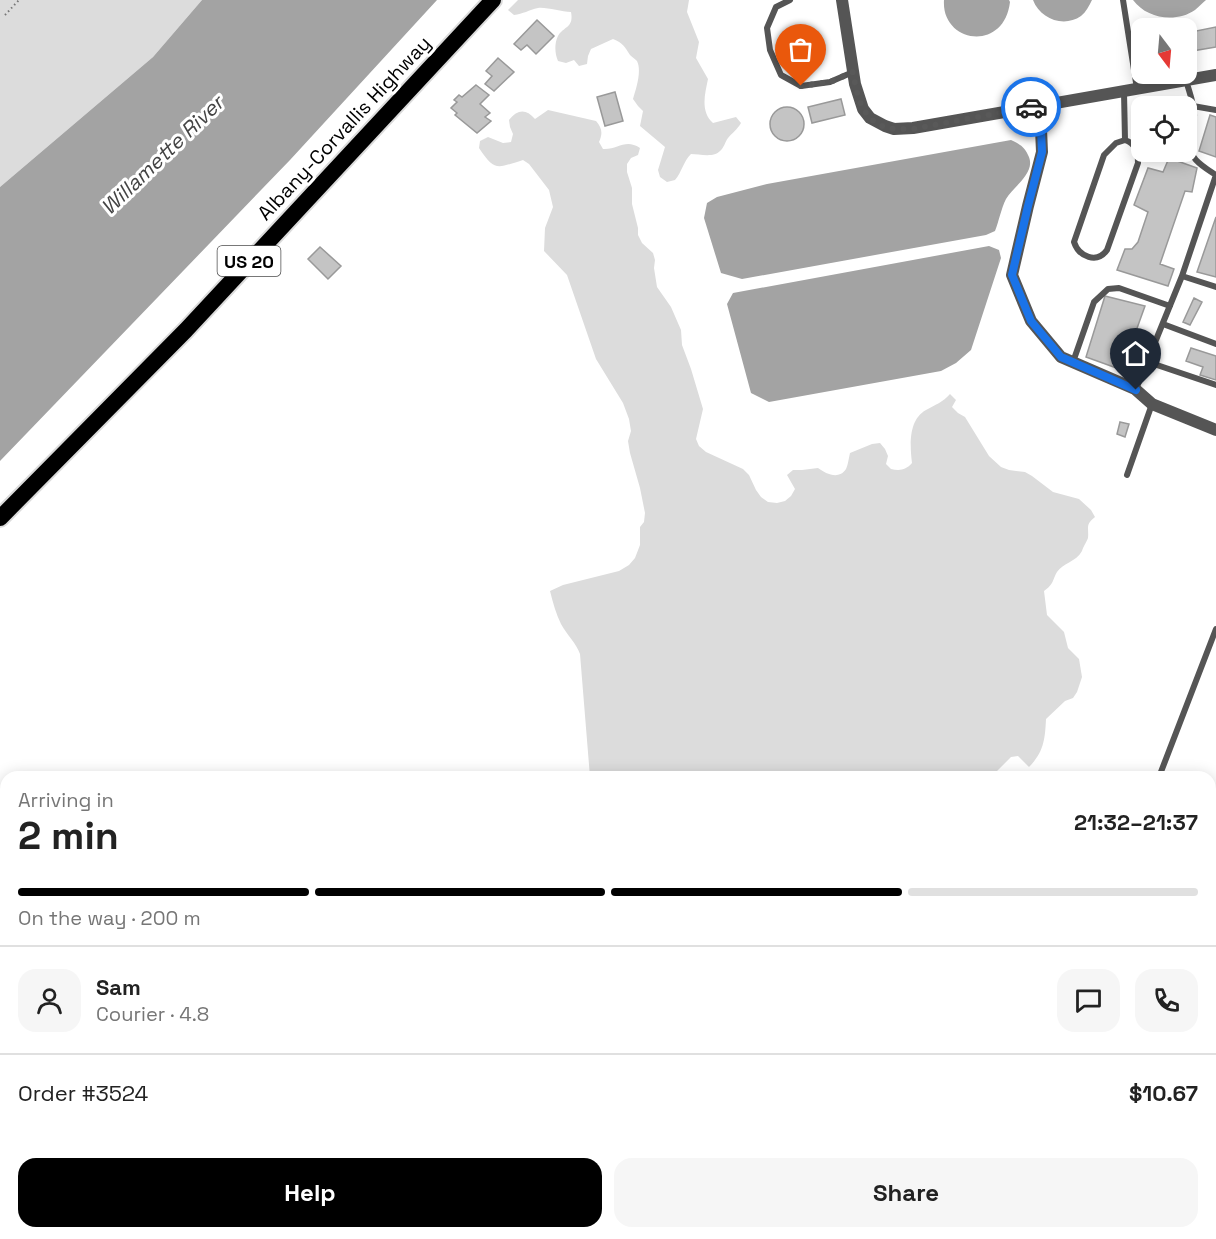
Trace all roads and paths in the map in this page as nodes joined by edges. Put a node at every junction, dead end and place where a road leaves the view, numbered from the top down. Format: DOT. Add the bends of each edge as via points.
graph roads {
  1 [pos="19,0"];
  2 [pos="494,0"];
  3 [pos="790,0"];
  4 [pos="842,0"];
  5 [pos="1123,0"];
  6 [pos="5,15"];
  7 [pos="853,72"];
  8 [pos="1216,75"];
  9 [pos="1197,78"];
  10 [pos="1164,84"];
  11 [pos="1137,89"];
  12 [pos="1124,91"];
  13 [pos="1040,106"];
  14 [pos="1197,107"];
  15 [pos="1216,110"];
  16 [pos="1125,140"];
  17 [pos="1197,162"];
  18 [pos="1216,176"];
  19 [pos="1182,276"];
  20 [pos="1216,286"];
  21 [pos="1170,306"];
  22 [pos="1163,324"];
  23 [pos="1216,344"];
  24 [pos="1073,362"];
  25 [pos="1148,362"];
  26 [pos="1216,386"];
  27 [pos="1136,390"];
  28 [pos="1152,404"];
  29 [pos="1216,430"];
  30 [pos="1126,475"];
  31 [pos="0,518"];
  32 [pos="1216,629"];
  33 [pos="1161,771"];
  1 -- 6 [label="path"];
  2 -- 31 [label="highway, Albany-Corvallis Highway / US 20" via="186,330"];
  3 -- 7 [label="lane" via="776,7 767,28 770,50 782,75 801,86 830,82"];
  4 -- 7 [label="street"];
  5 -- 11 [label="lane"];
  7 -- 13 [label="street" via="862,109 877,123 894,129"];
  8 -- 9 [label="street"];
  10 -- 11 [label="street"];
  11 -- 12 [label="street"];
  12 -- 13 [label="street"];
  12 -- 16 [label="lane"];
  13 -- 24 [label="street" via="1042,152 1012,275 1031,321 1061,357"];
  14 -- 15 [label="lane"];
  16 -- 16 [label="lane" via="1136,149 1138,163 1107,250 1102,256 1085,256 1074,242 1104,155"];
  17 -- 18 [label="lane"];
  18 -- 19 [label="lane"];
  19 -- 20 [label="lane"];
  19 -- 21 [label="lane"];
  21 -- 22 [label="lane"];
  21 -- 24 [label="lane" via="1119,288 1108,289 1094,302"];
  22 -- 23 [label="lane"];
  22 -- 25 [label="lane"];
  24 -- 27 [label="street"];
  25 -- 26 [label="lane"];
  25 -- 27 [label="lane"];
  27 -- 28 [label="street"];
  28 -- 29 [label="street"];
  28 -- 30 [label="lane"];
  32 -- 33 [label="lane"];
}
